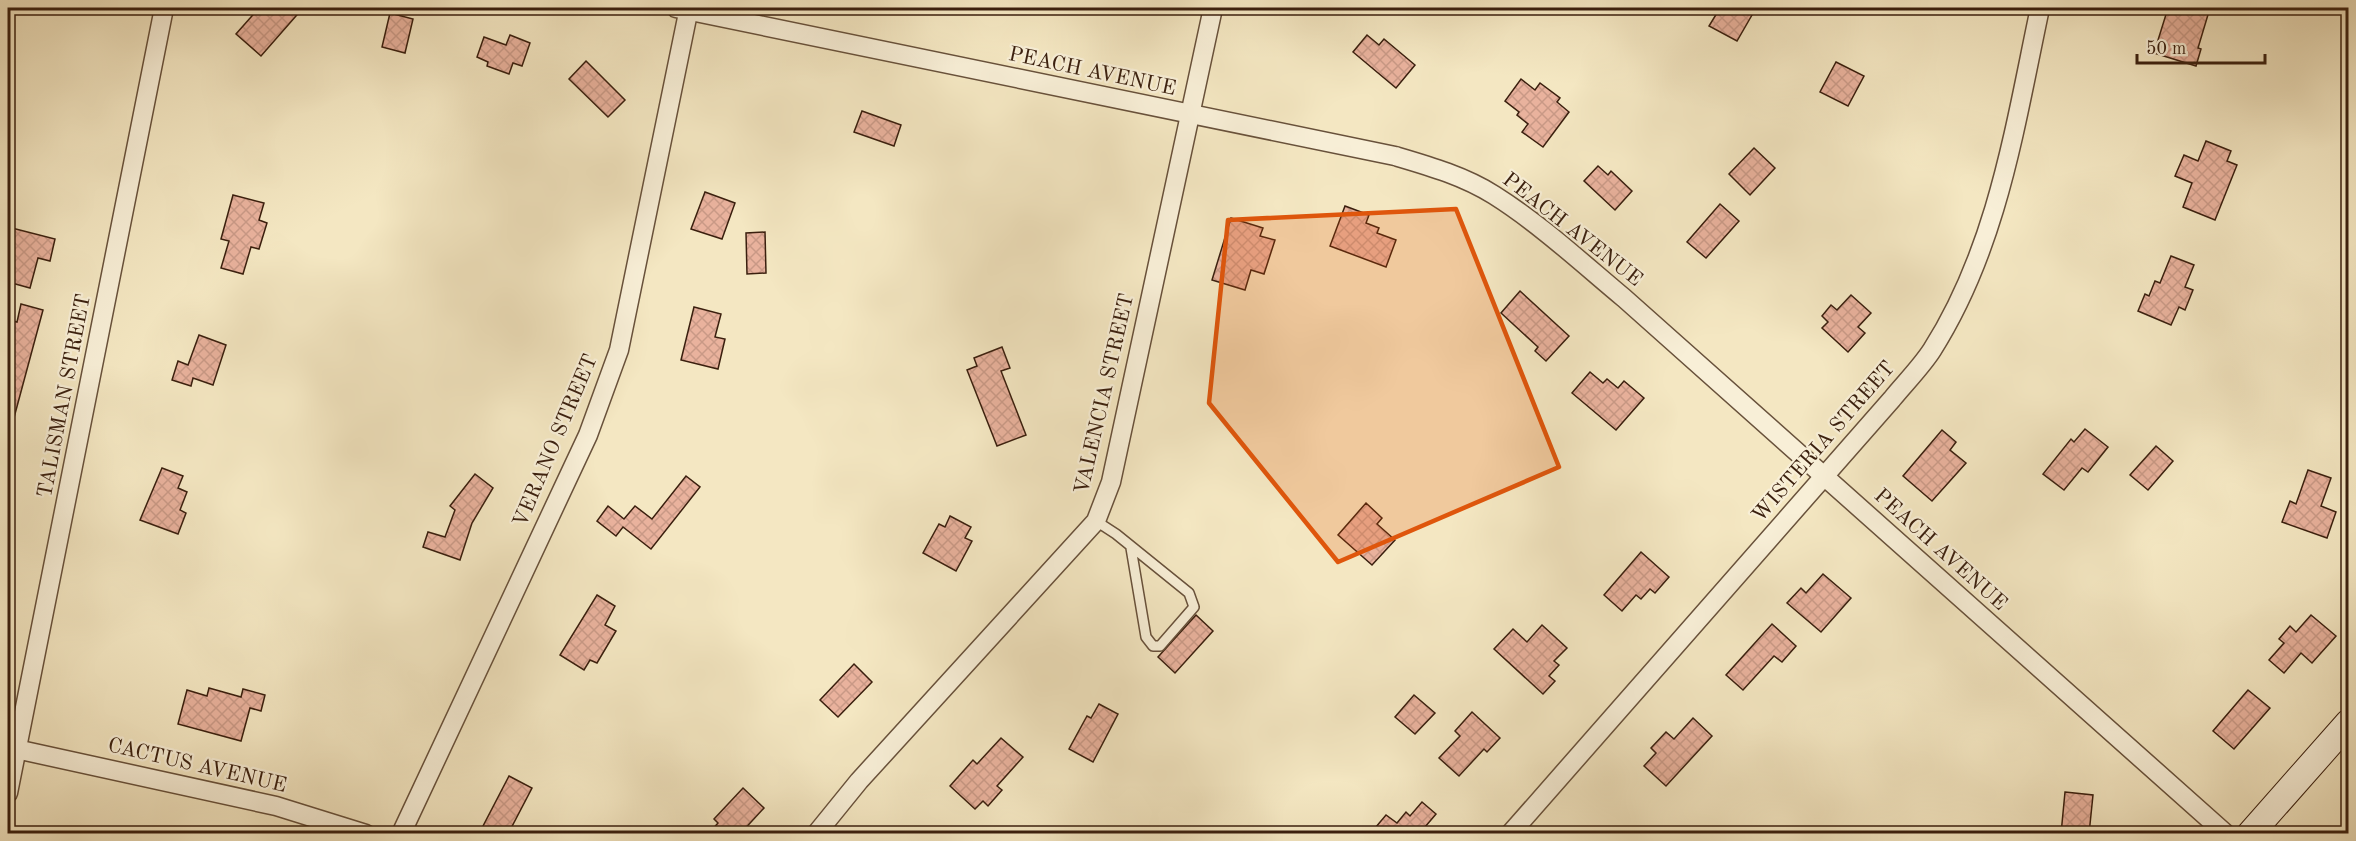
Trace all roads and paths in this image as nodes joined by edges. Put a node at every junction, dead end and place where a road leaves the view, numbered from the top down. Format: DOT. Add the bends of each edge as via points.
graph roads {
  1 [pos="164,8"];
  2 [pos="685,8"];
  3 [pos="1213,8"];
  4 [pos="2040,8"];
  5 [pos="1191,115"];
  6 [pos="1824,477"];
  7 [pos="1096,521"];
  8 [pos="1131,548"];
  9 [pos="2349,723"];
  10 [pos="16,749"];
  11 [pos="8,793"];
  12 [pos="366,834"];
  13 [pos="401,834"];
  14 [pos="816,834"];
  15 [pos="1510,834"];
  16 [pos="2226,834"];
  17 [pos="2250,834"];
  1 -- 10 [label="street, TALISMAN STREET"];
  2 -- 5 [label="street, PEACH AVENUE"];
  2 -- 13 [label="street, VERANO STREET" via="619,350 588,435"];
  3 -- 5 [label="street, VALENCIA STREET"];
  4 -- 6 [label="street, WISTERIA STREET" via="2003,183 1979,259 1931,351"];
  5 -- 6 [label="street, PEACH AVENUE" via="1395,156 1450,173 1493,194 1561,244"];
  5 -- 7 [label="street, VALENCIA STREET" via="1111,482"];
  6 -- 15 [label="street, WISTERIA STREET"];
  6 -- 16 [label="street, PEACH AVENUE"];
  7 -- 8 [label="lane"];
  7 -- 14 [label="street, VALENCIA STREET"];
  8 -- 8 [label="lane" via="1189,593 1194,607 1160,646 1153,646 1146,637"];
  9 -- 17 [label="street"];
  10 -- 11 [label="street, TALISMAN STREET"];
  10 -- 12 [label="street, CACTUS AVENUE" via="276,806"];
}
